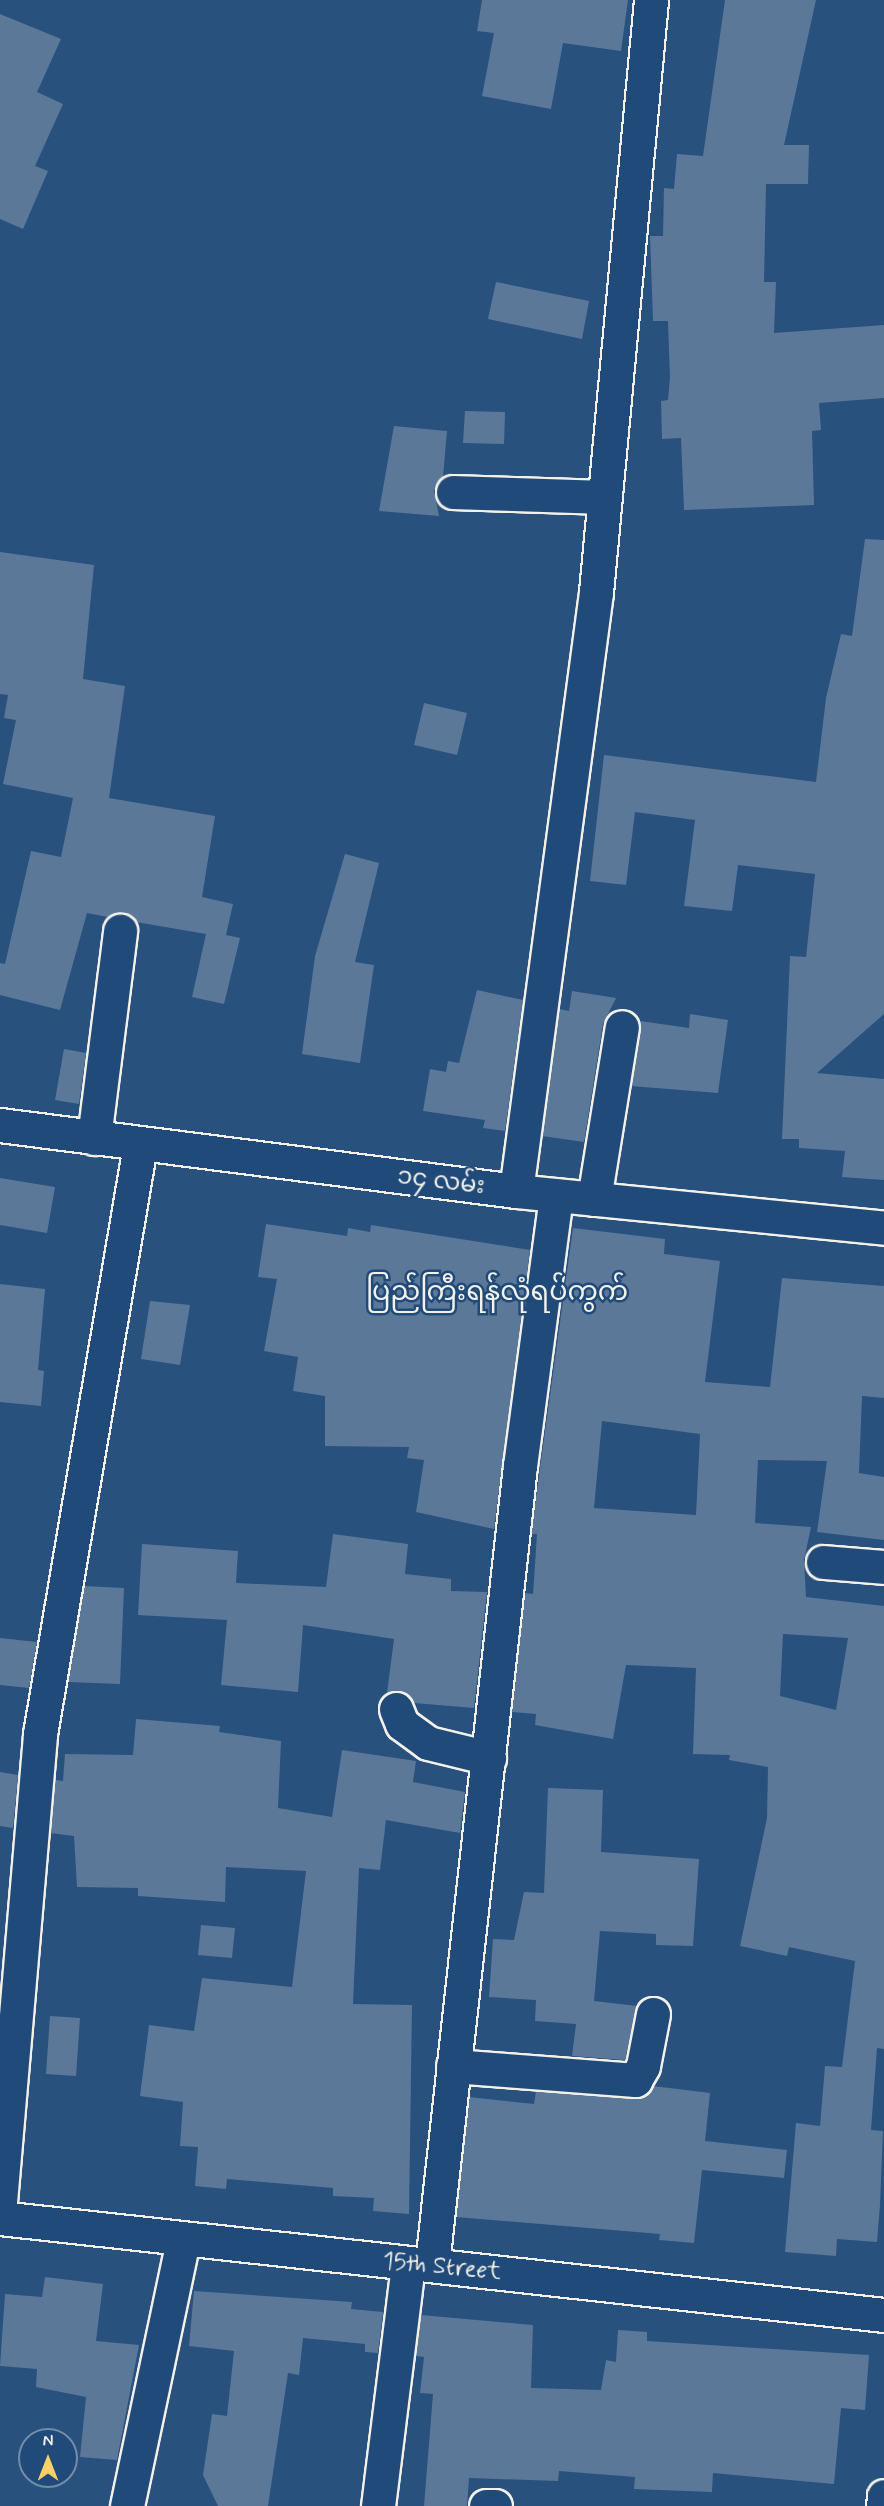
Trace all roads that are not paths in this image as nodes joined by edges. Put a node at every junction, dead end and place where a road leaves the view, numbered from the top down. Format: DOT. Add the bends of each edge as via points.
graph roads {
  1 [pos="651,0"];
  2 [pos="453,492"];
  3 [pos="604,497"];
  4 [pos="120,931"];
  5 [pos="622,1027"];
  6 [pos="0,1125"];
  7 [pos="94,1138"];
  8 [pos="140,1145"];
  9 [pos="516,1191"];
  10 [pos="556,1194"];
  11 [pos="594,1199"];
  12 [pos="884,1228"];
  13 [pos="823,1562"];
  14 [pos="884,1567"];
  15 [pos="396,1709"];
  16 [pos="489,1758"];
  17 [pos="653,2014"];
  18 [pos="453,2066"];
  19 [pos="0,2202"];
  20 [pos="0,2218"];
  21 [pos="183,2241"];
  22 [pos="420,2265"];
  23 [pos="884,2314"];
  24 [pos="884,2496"];
  25 [pos="127,2506"];
  26 [pos="378,2506"];
  27 [pos="486,2506"];
  28 [pos="495,2506"];
  29 [pos="883,2506"];
  1 -- 3 [label="street"];
  2 -- 3 [label="street"];
  3 -- 9 [label="street" via="590,649"];
  4 -- 7 [label="street"];
  5 -- 11 [label="street"];
  6 -- 7 [label="street, ၁၄ လမ်း"];
  7 -- 8 [label="street, ၁၄ လမ်း"];
  8 -- 9 [label="street, ၁၄ လမ်း"];
  8 -- 19 [label="street" via="40,1734"];
  9 -- 10 [label="street, ၁၄ လမ်း"];
  10 -- 11 [label="street, ၁၄ လမ်း"];
  10 -- 16 [label="street"];
  11 -- 12 [label="street, ၁၄ လမ်း"];
  13 -- 14 [label="street"];
  15 -- 16 [label="street" via="402,1724 428,1743"];
  16 -- 18 [label="street"];
  17 -- 18 [label="street" via="643,2066 635,2080"];
  18 -- 22 [label="street"];
  20 -- 21 [label="street, 15th Street"];
  21 -- 22 [label="street, 15th Street"];
  21 -- 25 [label="street"];
  22 -- 23 [label="street, 15th Street"];
  22 -- 26 [label="street"];
  24 -- 29 [label="street"];
  27 -- 28 [label="street"];
}
